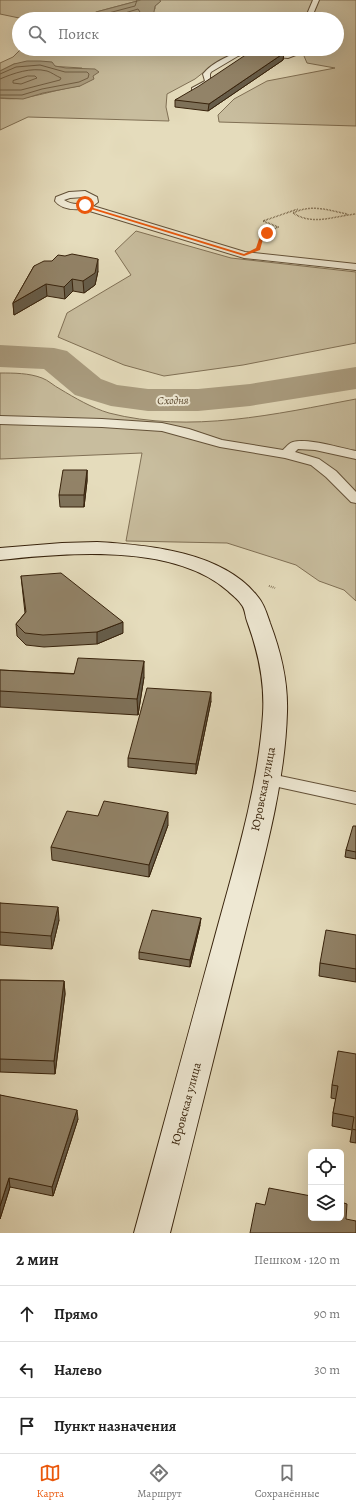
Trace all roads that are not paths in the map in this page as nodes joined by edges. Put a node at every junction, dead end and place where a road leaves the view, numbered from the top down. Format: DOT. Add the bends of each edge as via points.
graph roads {
  1 [pos="316,0"];
  2 [pos="311,12"];
  3 [pos="234,56"];
  4 [pos="195,90"];
  5 [pos="83,206"];
  6 [pos="356,267"];
  7 [pos="0,420"];
  8 [pos="286,454"];
  9 [pos="356,455"];
  10 [pos="356,499"];
  11 [pos="12,553"];
  12 [pos="266,779"];
  13 [pos="356,798"];
  14 [pos="152,1233"];
  1 -- 2 [label="lane"];
  3 -- 4 [label="lane" via="206,74 210,81"];
  5 -- 6 [label="lane" via="244,255"];
  7 -- 8 [label="lane" via="102,423 162,428 220,443"];
  8 -- 9 [label="lane" via="295,445 315,446"];
  8 -- 10 [label="lane" via="315,462"];
  11 -- 12 [label="street, Юровская улица" via="80,548 157,554 209,569 232,584 250,601 268,643 274,671 274,726"];
  12 -- 13 [label="lane"];
  12 -- 14 [label="street, Юровская улица" via="248,867"];
}
